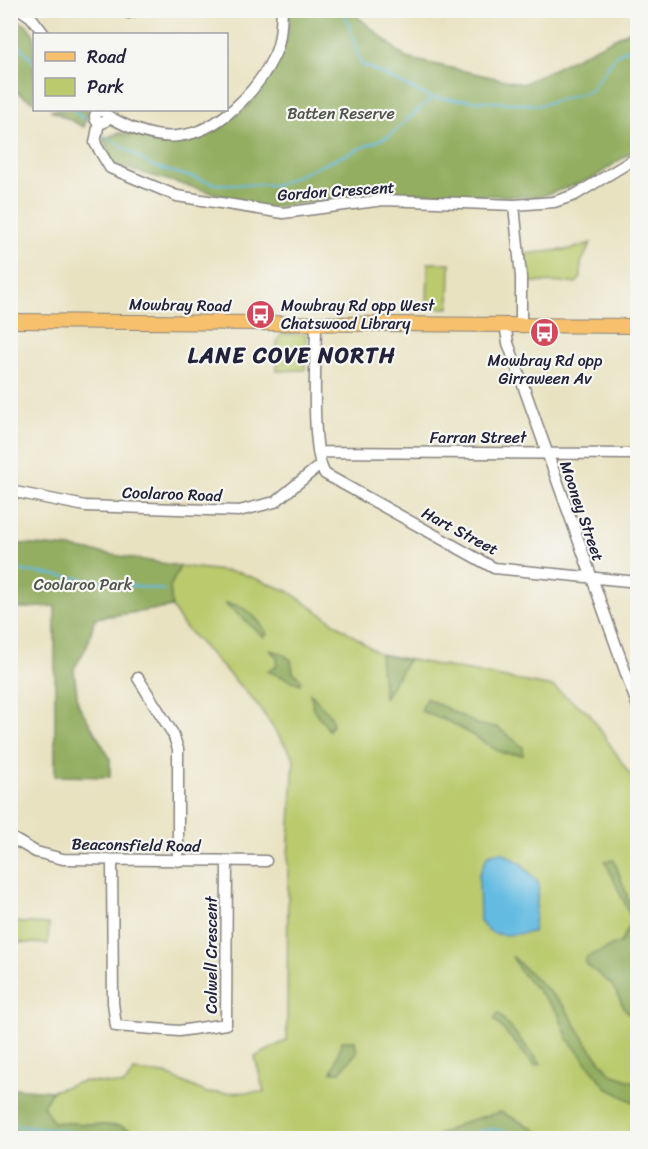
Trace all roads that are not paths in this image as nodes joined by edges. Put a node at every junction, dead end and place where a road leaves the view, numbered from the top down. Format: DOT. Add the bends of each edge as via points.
graph roads {
  1 [pos="21,10"];
  2 [pos="117,10"];
  3 [pos="138,10"];
  4 [pos="282,10"];
  5 [pos="43,33"];
  6 [pos="227,111"];
  7 [pos="228,111"];
  8 [pos="100,115"];
  9 [pos="638,157"];
  10 [pos="514,205"];
  11 [pos="10,321"];
  12 [pos="316,323"];
  13 [pos="505,324"];
  14 [pos="521,325"];
  15 [pos="638,326"];
  16 [pos="318,452"];
  17 [pos="546,453"];
  18 [pos="638,454"];
  19 [pos="320,466"];
  20 [pos="10,491"];
  21 [pos="590,579"];
  22 [pos="638,582"];
  23 [pos="138,678"];
  24 [pos="638,707"];
  25 [pos="10,837"];
  26 [pos="112,861"];
  27 [pos="178,861"];
  28 [pos="227,861"];
  29 [pos="266,861"];
  1 -- 5 [label="street"];
  2 -- 3 [label="street"];
  4 -- 7 [label="street" via="275,54 243,99"];
  6 -- 8 [label="street" via="208,126 176,136 131,129"];
  8 -- 10 [label="street, Gordon Crescent" via="95,142 110,168 177,196 282,213 384,200"];
  9 -- 10 [label="street, Gordon Crescent" via="575,195 554,202"];
  10 -- 14 [label="street"];
  11 -- 12 [label="main road, Mowbray Road"];
  12 -- 13 [label="main road, Mowbray Road"];
  12 -- 16 [label="street"];
  13 -- 14 [label="main road, Mowbray Road"];
  13 -- 17 [label="street, Mooney Street"];
  14 -- 15 [label="main road, Mowbray Road"];
  16 -- 17 [label="street, Farran Street"];
  16 -- 19 [label="street"];
  17 -- 18 [label="street, Farran Street"];
  17 -- 21 [label="street, Mooney Street"];
  19 -- 20 [label="street, Coolaroo Road" via="276,502 240,511 85,506"];
  19 -- 21 [label="street, Hart Street" via="340,483 494,568"];
  21 -- 22 [label="street, Hart Street"];
  21 -- 24 [label="street, Mooney Street"];
  23 -- 27 [label="street" via="178,749"];
  25 -- 26 [label="street, Beaconsfield Road" via="53,858"];
  26 -- 27 [label="street, Beaconsfield Road"];
  26 -- 28 [label="street, Colwell Crescent" via="116,1026 179,1031 226,1024"];
  27 -- 28 [label="street, Beaconsfield Road"];
  28 -- 29 [label="street, Beaconsfield Road"];
}
